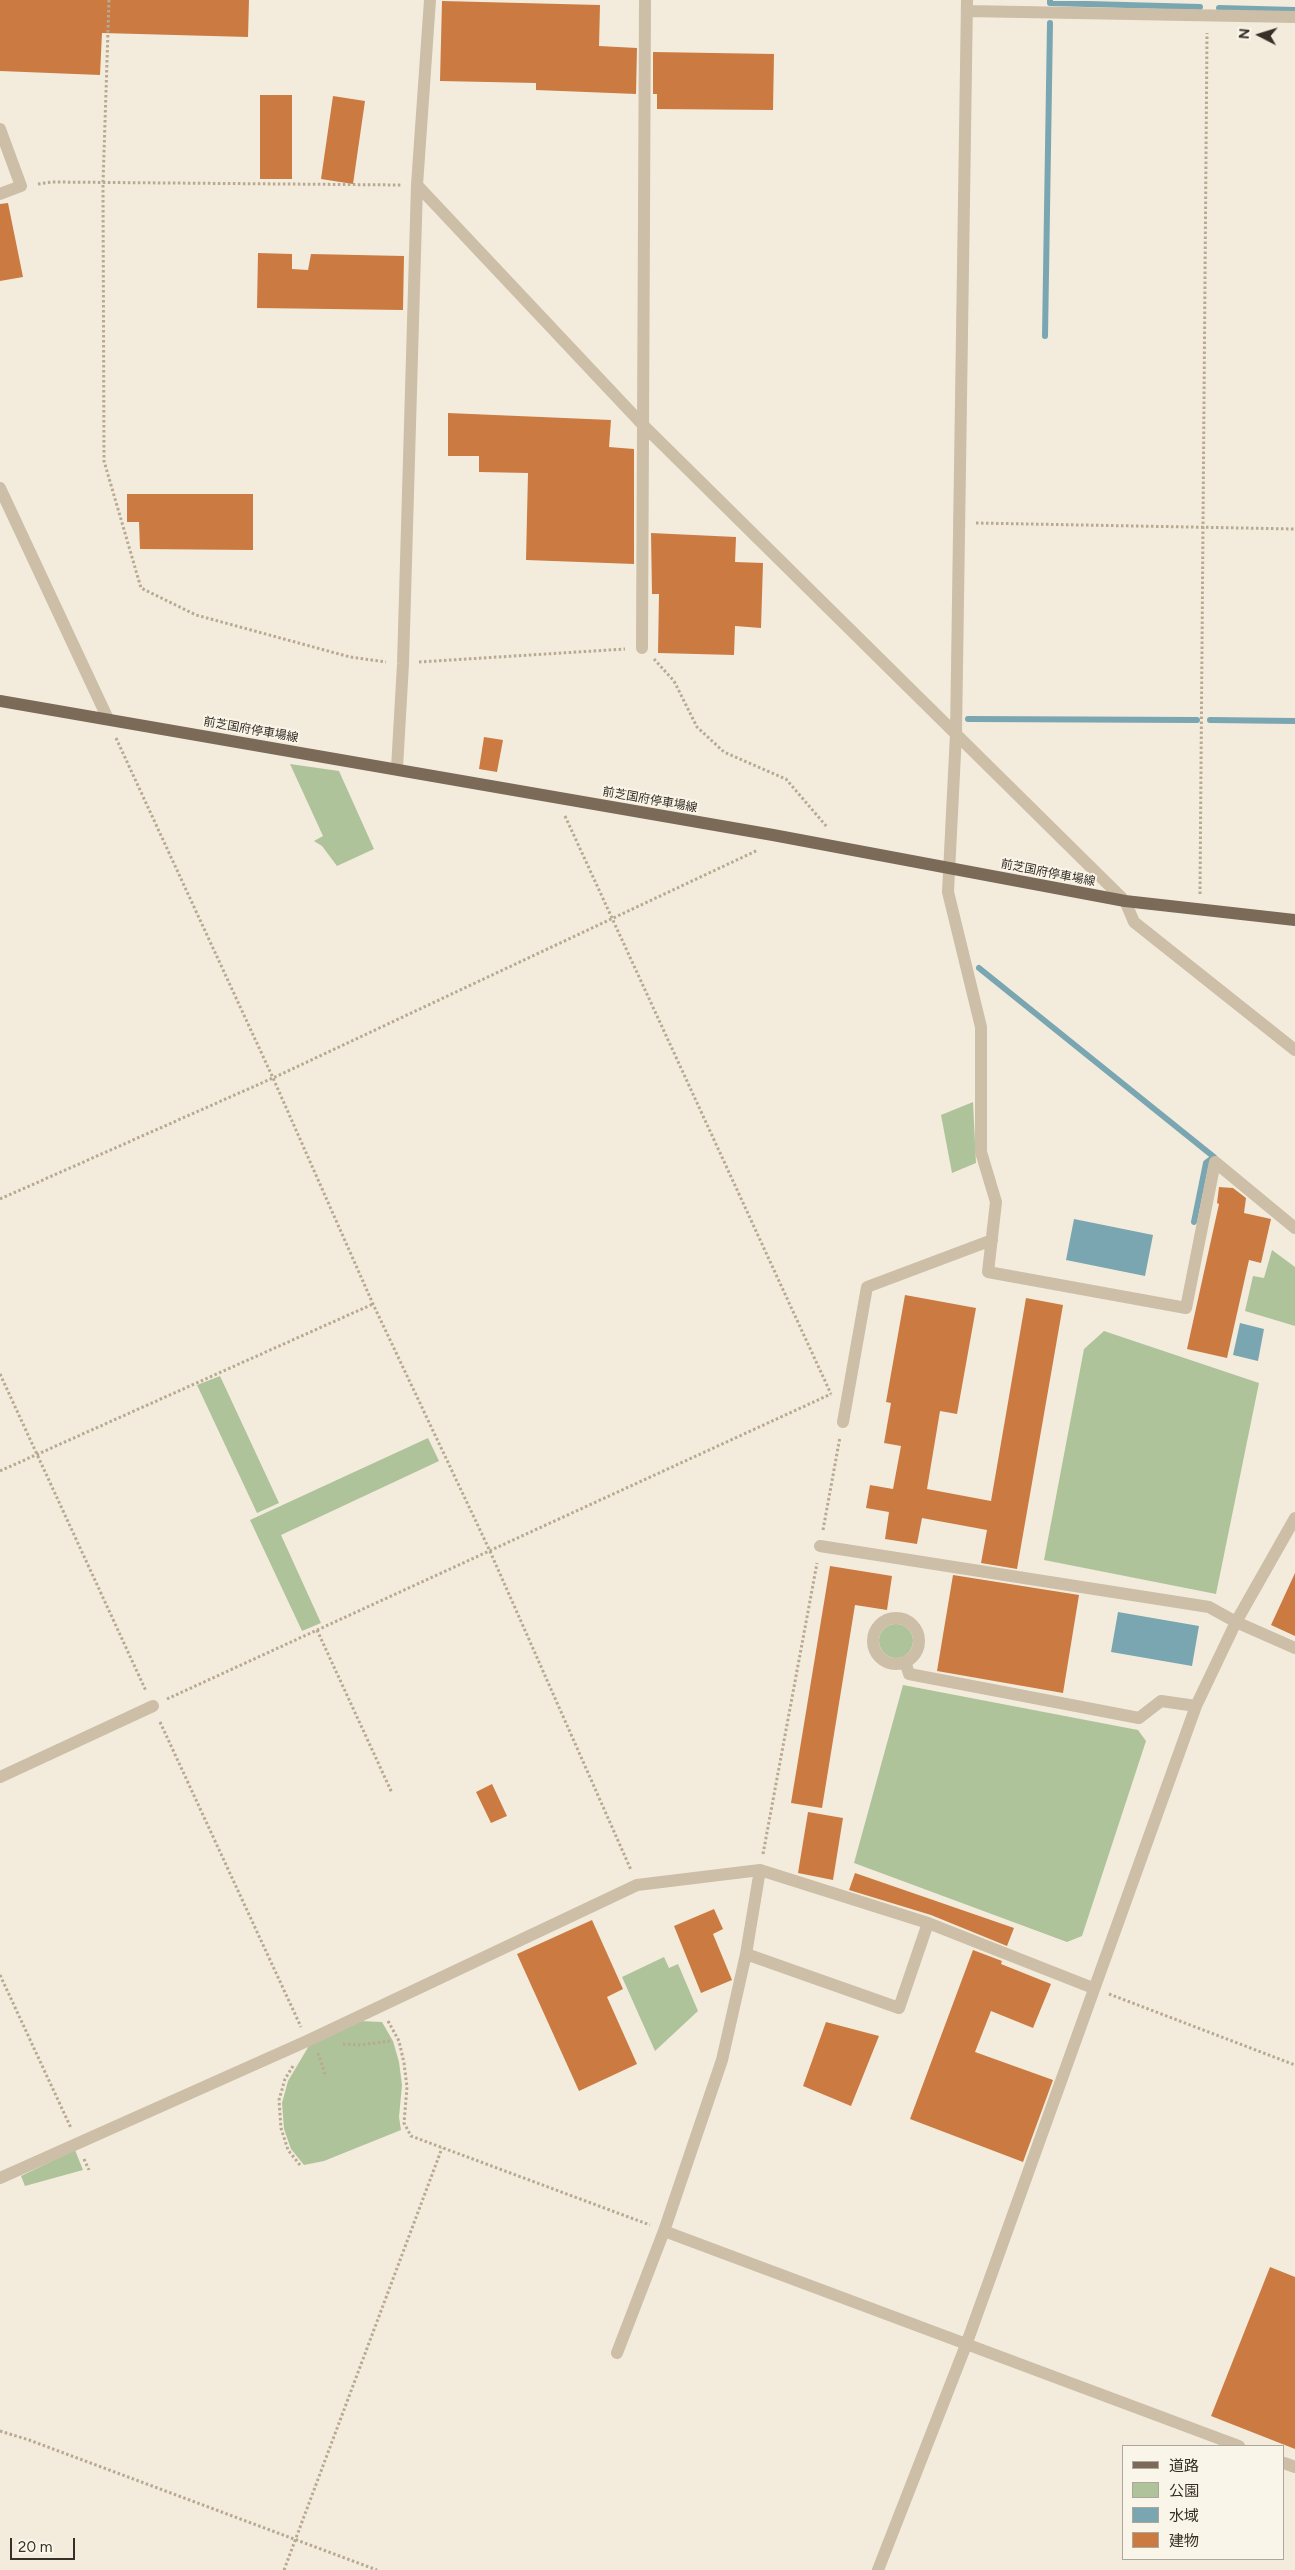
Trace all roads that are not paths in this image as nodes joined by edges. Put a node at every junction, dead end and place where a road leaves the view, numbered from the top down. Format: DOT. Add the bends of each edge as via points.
graph roads {
  1 [pos="430,0"];
  2 [pos="645,0"];
  3 [pos="967,5"];
  4 [pos="1295,18"];
  5 [pos="0,128"];
  6 [pos="417,185"];
  7 [pos="0,194"];
  8 [pos="642,424"];
  9 [pos="0,488"];
  10 [pos="642,648"];
  11 [pos="0,701"];
  12 [pos="108,719"];
  13 [pos="956,734"];
  14 [pos="397,768"];
  15 [pos="949,869"];
  16 [pos="1124,901"];
  17 [pos="1295,920"];
  18 [pos="1295,1050"];
  19 [pos="1295,1228"];
  20 [pos="992,1240"];
  21 [pos="843,1422"];
  22 [pos="1295,1518"];
  23 [pos="820,1546"];
  24 [pos="1236,1622"];
  25 [pos="1295,1648"];
  26 [pos="905,1661"];
  27 [pos="153,1706"];
  28 [pos="1196,1706"];
  29 [pos="0,1777"];
  30 [pos="760,1870"];
  31 [pos="928,1923"];
  32 [pos="746,1954"];
  33 [pos="1093,1988"];
  34 [pos="0,2178"];
  35 [pos="664,2231"];
  36 [pos="966,2345"];
  37 [pos="617,2352"];
  38 [pos="1236,2445"];
  39 [pos="878,2570"];
  1 -- 6 [label="street"];
  2 -- 8 [label="street"];
  3 -- 4 [label="street"];
  3 -- 13 [label="street"];
  5 -- 7 [label="street" via="21,186"];
  6 -- 8 [label="street"];
  6 -- 14 [label="street"];
  8 -- 10 [label="street"];
  8 -- 13 [label="street"];
  9 -- 12 [label="street"];
  11 -- 12 [label="main road, 前芝国府停車場線"];
  12 -- 14 [label="main road, 前芝国府停車場線"];
  13 -- 15 [label="street"];
  13 -- 16 [label="street"];
  14 -- 15 [label="main road, 前芝国府停車場線"];
  15 -- 16 [label="main road, 前芝国府停車場線"];
  15 -- 20 [label="street" via="948,892 981,1027 982,1152 996,1202"];
  16 -- 17 [label="main road, 前芝国府停車場線"];
  16 -- 18 [label="street" via="1134,922"];
  19 -- 20 [label="street" via="1215,1162 1186,1308 988,1272"];
  20 -- 21 [label="street" via="867,1287"];
  22 -- 24 [label="street"];
  23 -- 24 [label="street" via="1209,1607"];
  24 -- 25 [label="street"];
  24 -- 28 [label="street"];
  26 -- 28 [label="street" via="909,1674 1139,1718 1162,1701"];
  27 -- 29 [label="street"];
  28 -- 33 [label="street"];
  30 -- 31 [label="street"];
  30 -- 32 [label="street"];
  30 -- 34 [label="street" via="638,1885 310,2039"];
  31 -- 32 [label="street" via="899,2008"];
  31 -- 33 [label="street"];
  32 -- 35 [label="street" via="722,2060"];
  33 -- 36 [label="street"];
  35 -- 36 [label="street"];
  35 -- 37 [label="street"];
  36 -- 38 [label="street"];
  36 -- 39 [label="street"];
}
